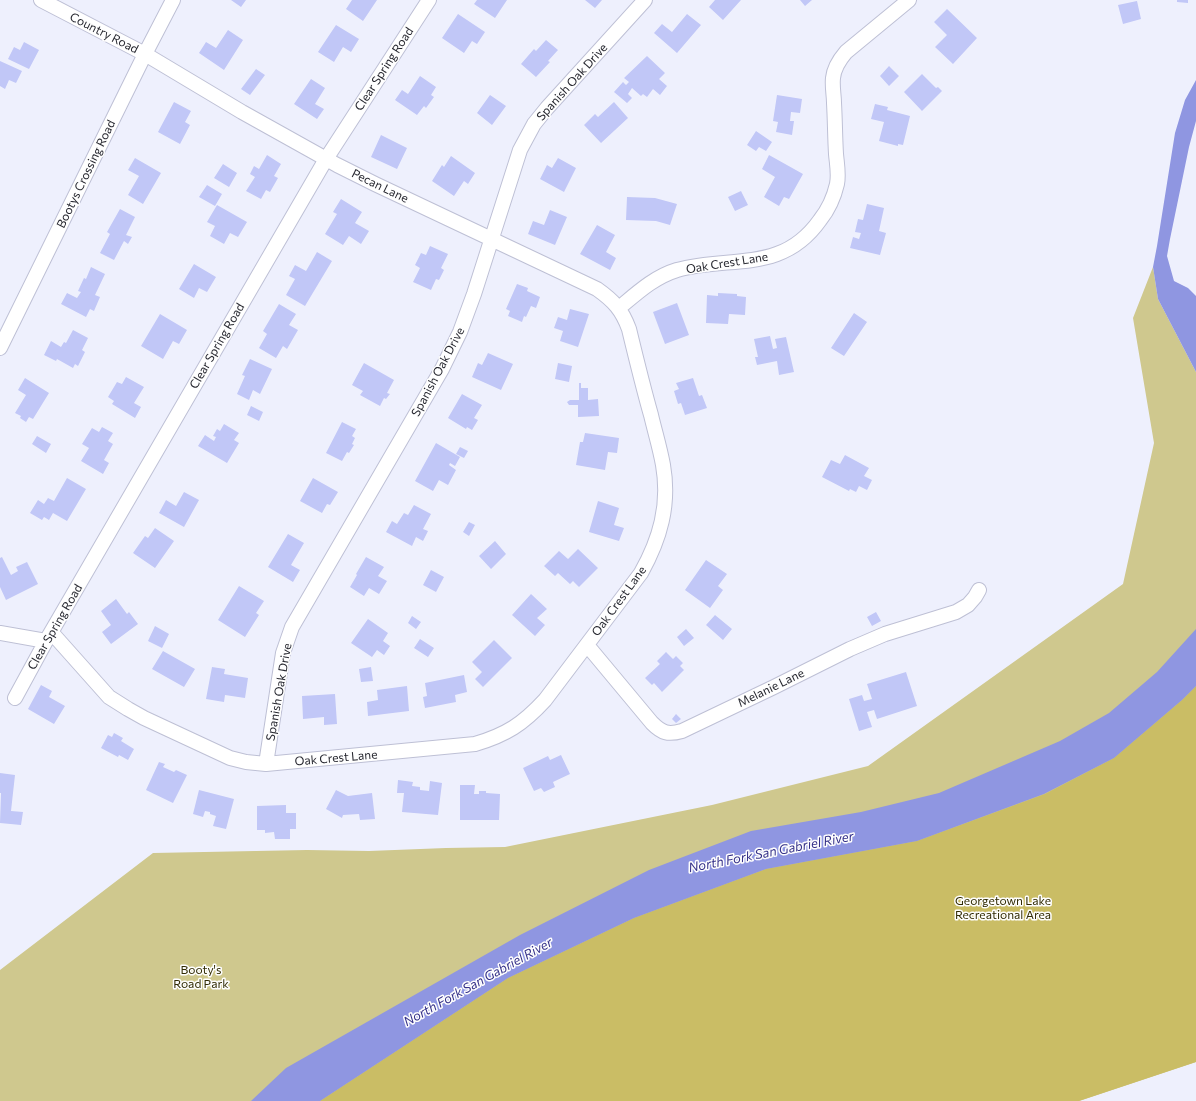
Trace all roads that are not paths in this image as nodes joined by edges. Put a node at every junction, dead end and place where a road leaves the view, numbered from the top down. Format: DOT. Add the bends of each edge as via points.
graph roads {
  1 [pos="41,0"];
  2 [pos="173,0"];
  3 [pos="429,0"];
  4 [pos="645,0"];
  5 [pos="909,0"];
  6 [pos="145,54"];
  7 [pos="326,159"];
  8 [pos="492,239"];
  9 [pos="619,308"];
  10 [pos="0,348"];
  11 [pos="979,590"];
  12 [pos="0,633"];
  13 [pos="49,637"];
  14 [pos="587,644"];
  15 [pos="15,698"];
  16 [pos="266,764"];
  1 -- 6 [label="street, Country Road"];
  2 -- 6 [label="street, Bootys Crossing Road"];
  3 -- 7 [label="street, Clear Spring Road"];
  4 -- 8 [label="street, Spanish Oak Drive" via="547,108 529,132 517,159"];
  5 -- 9 [label="street, Oak Crest Lane" via="846,52 839,61 833,78 837,185 829,207 810,233 797,244 768,258 692,267 670,273 651,281"];
  6 -- 7 [label="street, Pecan Lane"];
  6 -- 10 [label="street, Bootys Crossing Road"];
  7 -- 8 [label="street, Pecan Lane"];
  7 -- 13 [label="street, Clear Spring Road"];
  8 -- 9 [label="street, Pecan Lane" via="597,289"];
  8 -- 16 [label="street, Spanish Oak Drive" via="460,332 442,369 292,627 283,653"];
  9 -- 14 [label="street, Oak Crest Lane" via="629,329 663,463 663,515 651,555"];
  11 -- 14 [label="street, Melanie Lane" via="968,605 956,612 885,634 673,733 659,730 652,723"];
  12 -- 13 [label="street"];
  13 -- 15 [label="street, Clear Spring Road"];
  13 -- 16 [label="street, Oak Crest Lane" via="109,697 128,709 230,758"];
  14 -- 16 [label="street, Oak Crest Lane" via="532,714 510,731 493,739 466,746"];
}
